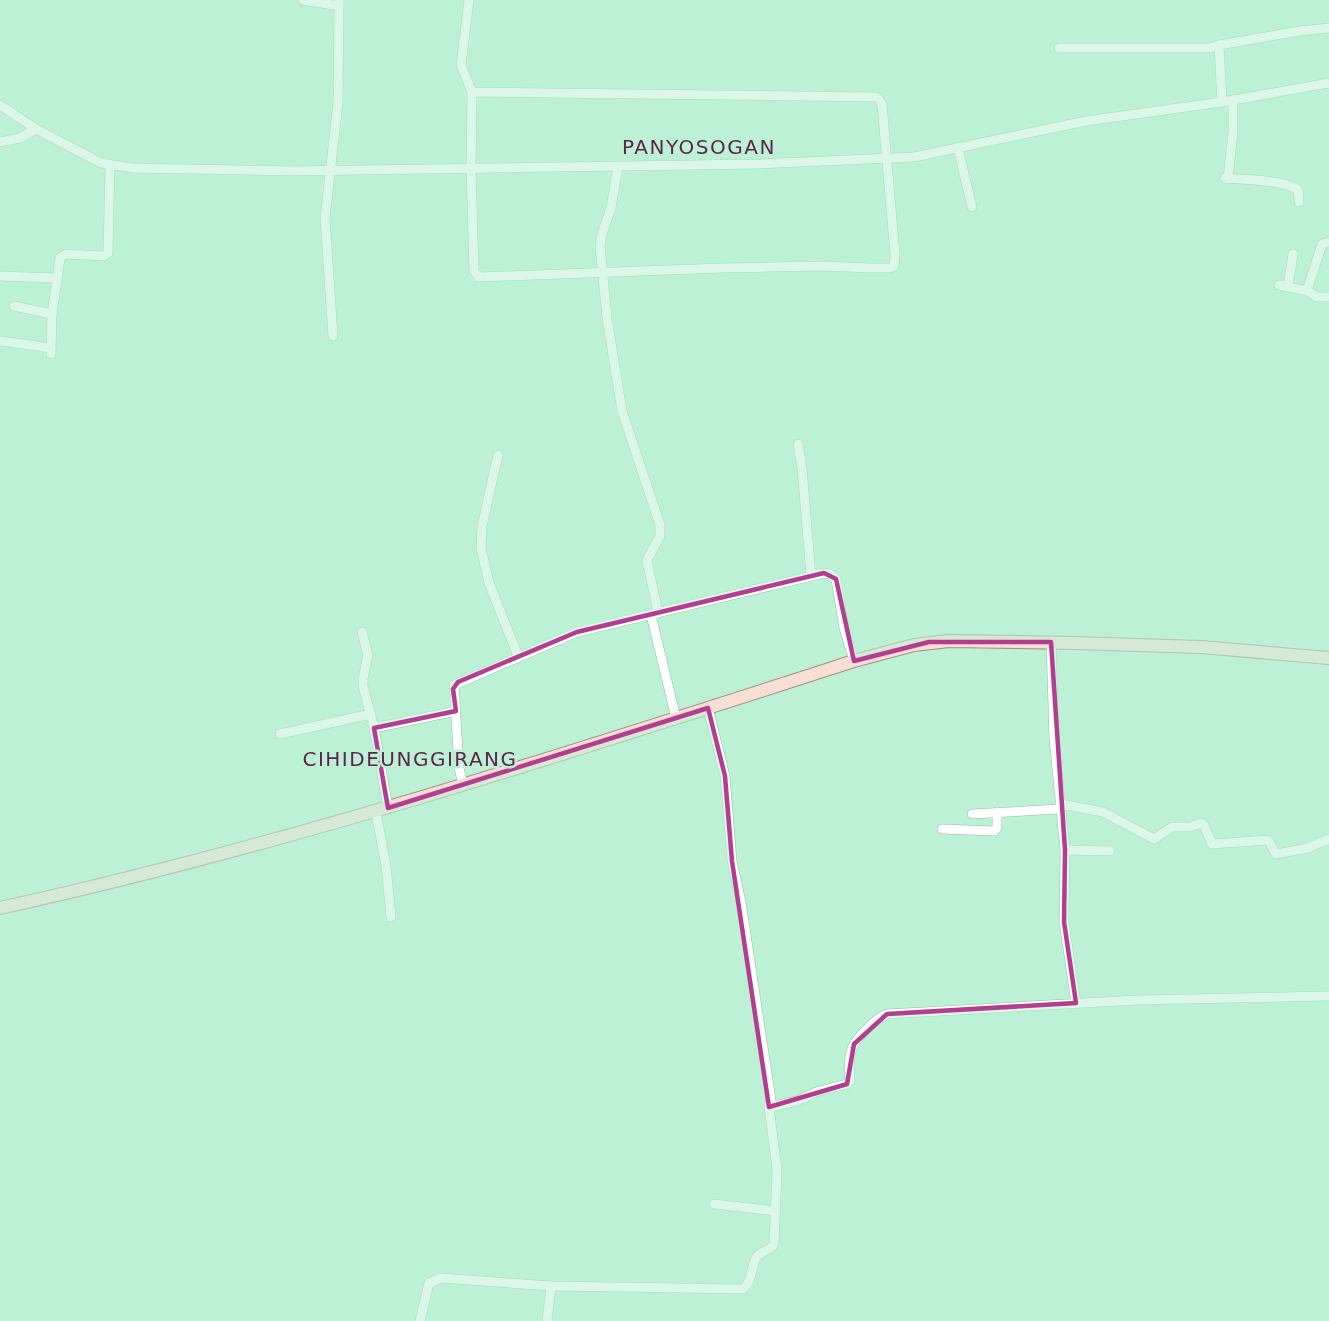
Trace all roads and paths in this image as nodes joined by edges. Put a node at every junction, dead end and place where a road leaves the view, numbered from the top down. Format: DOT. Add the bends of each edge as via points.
graph roads {
  1 [pos="303,0"];
  2 [pos="469,0"];
  3 [pos="339,3"];
  4 [pos="1329,28"];
  5 [pos="1220,45"];
  6 [pos="1059,48"];
  7 [pos="1329,83"];
  8 [pos="472,92"];
  9 [pos="1233,100"];
  10 [pos="1222,102"];
  11 [pos="0,105"];
  12 [pos="36,129"];
  13 [pos="0,142"];
  14 [pos="958,148"];
  15 [pos="888,158"];
  16 [pos="110,165"];
  17 [pos="618,166"];
  18 [pos="471,169"];
  19 [pos="332,170"];
  20 [pos="1299,202"];
  21 [pos="972,207"];
  22 [pos="1329,242"];
  23 [pos="1293,254"];
  24 [pos="602,271"];
  25 [pos="0,276"];
  26 [pos="56,278"];
  27 [pos="1307,291"];
  28 [pos="1329,297"];
  29 [pos="14,306"];
  30 [pos="52,314"];
  31 [pos="333,336"];
  32 [pos="0,341"];
  33 [pos="798,444"];
  34 [pos="498,455"];
  35 [pos="812,576"];
  36 [pos="655,614"];
  37 [pos="362,632"];
  38 [pos="1051,642"];
  39 [pos="518,656"];
  40 [pos="1329,658"];
  41 [pos="854,661"];
  42 [pos="708,708"];
  43 [pos="456,711"];
  44 [pos="371,714"];
  45 [pos="676,718"];
  46 [pos="374,728"];
  47 [pos="280,734"];
  48 [pos="463,784"];
  49 [pos="1060,807"];
  50 [pos="382,810"];
  51 [pos="997,813"];
  52 [pos="972,814"];
  53 [pos="942,829"];
  54 [pos="1329,839"];
  55 [pos="1065,850"];
  56 [pos="1110,851"];
  57 [pos="0,908"];
  58 [pos="391,917"];
  59 [pos="1329,996"];
  60 [pos="1076,1003"];
  61 [pos="769,1107"];
  62 [pos="714,1204"];
  63 [pos="776,1210"];
  64 [pos="551,1286"];
  65 [pos="420,1321"];
  66 [pos="547,1321"];
  1 -- 3 [label="street"];
  2 -- 8 [label="street" via="461,65"];
  3 -- 19 [label="street" via="338,103"];
  4 -- 5 [label="street"];
  5 -- 6 [label="street"];
  5 -- 10 [label="street"];
  7 -- 9 [label="street"];
  8 -- 15 [label="street" via="874,96 882,104"];
  8 -- 18 [label="street"];
  9 -- 10 [label="street"];
  9 -- 20 [label="street" via="1227,178 1293,186 1298,190"];
  10 -- 14 [label="street" via="1086,121"];
  11 -- 12 [label="street"];
  12 -- 13 [label="street" via="20,138"];
  12 -- 16 [label="street"];
  14 -- 15 [label="street"];
  14 -- 21 [label="street"];
  15 -- 17 [label="street"];
  15 -- 24 [label="street" via="895,255 892,267"];
  16 -- 19 [label="street"];
  16 -- 26 [label="street" via="108,253 63,255 58,261"];
  17 -- 18 [label="street"];
  17 -- 24 [label="street" via="600,246"];
  18 -- 19 [label="street"];
  18 -- 24 [label="street" via="474,271 479,277"];
  19 -- 31 [label="street" via="325,218"];
  22 -- 27 [label="street" via="1322,244"];
  23 -- 27 [label="street" via="1284,286"];
  24 -- 36 [label="street" via="622,411 660,525 660,536 647,560"];
  25 -- 26 [label="street"];
  26 -- 30 [label="street"];
  27 -- 28 [label="street" via="1317,297"];
  29 -- 30 [label="street"];
  30 -- 32 [label="street" via="51,351"];
  33 -- 35 [label="street"];
  34 -- 39 [label="street" via="482,526 481,549 489,583"];
  35 -- 36 [label="street"];
  35 -- 41 [label="street" via="830,574 836,579"];
  36 -- 39 [label="street" via="577,632"];
  36 -- 45 [label="street"];
  37 -- 44 [label="street" via="368,655 363,686"];
  38 -- 40 [label="main road" via="1201,647"];
  38 -- 41 [label="main road" via="929,642"];
  38 -- 49 [label="street"];
  39 -- 43 [label="street" via="454,685"];
  41 -- 42 [label="main road"];
  42 -- 45 [label="main road"];
  42 -- 61 [label="street" via="725,776 732,861 771,1100"];
  43 -- 46 [label="street"];
  43 -- 48 [label="street"];
  44 -- 46 [label="street"];
  44 -- 47 [label="street"];
  45 -- 48 [label="main road"];
  46 -- 50 [label="street"];
  48 -- 50 [label="main road"];
  49 -- 51 [label="street"];
  49 -- 54 [label="street" via="1103,812 1154,839 1172,828 1201,823 1212,844 1268,840 1276,854"];
  49 -- 55 [label="street"];
  50 -- 57 [label="main road"];
  50 -- 58 [label="street"];
  51 -- 52 [label="street"];
  51 -- 53 [label="street" via="994,831"];
  55 -- 56 [label="street"];
  55 -- 60 [label="street" via="1064,922"];
  59 -- 60 [label="street"];
  60 -- 61 [label="street" via="888,1014 874,1022 854,1044 847,1084"];
  61 -- 63 [label="street" via="777,1170"];
  62 -- 63 [label="street"];
  63 -- 64 [label="street" via="773,1247 756,1258 743,1289"];
  64 -- 65 [label="street" via="441,1278 429,1283"];
  64 -- 66 [label="street"];
}
